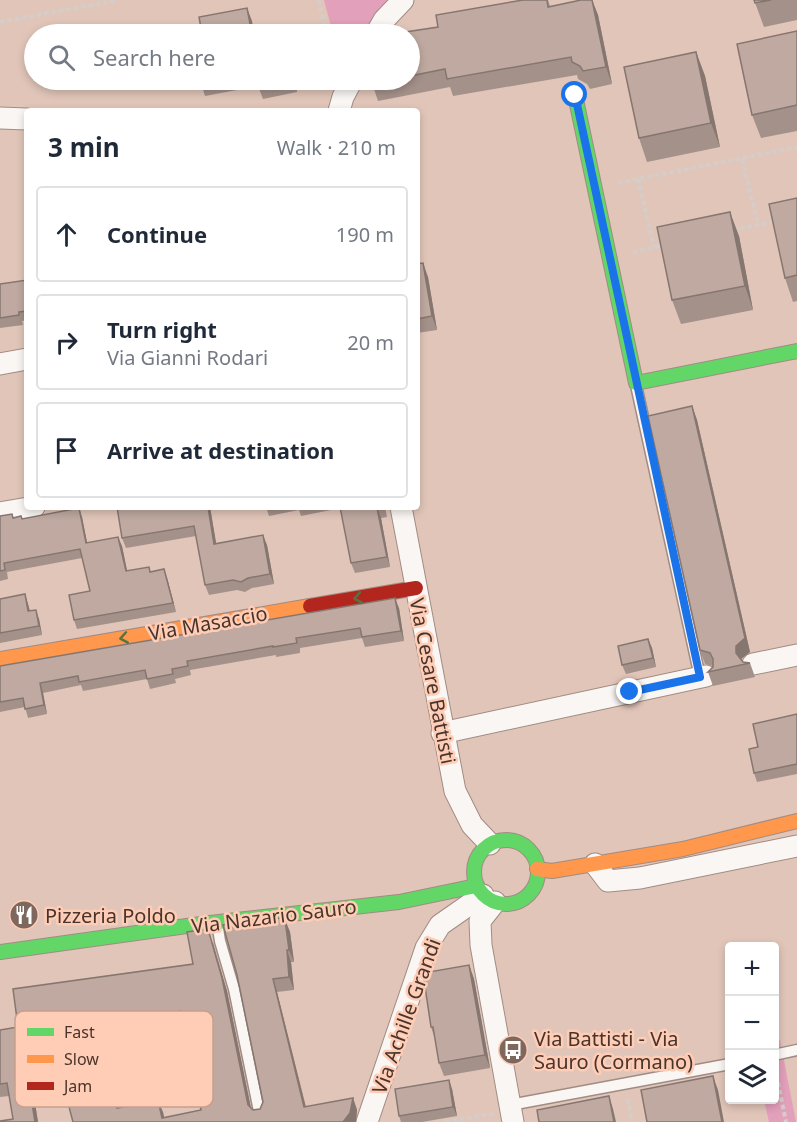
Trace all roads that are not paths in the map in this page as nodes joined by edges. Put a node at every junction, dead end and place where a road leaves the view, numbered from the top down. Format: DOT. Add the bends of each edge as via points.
graph roads {
  1 [pos="403,0"];
  2 [pos="382,24"];
  3 [pos="346,90"];
  4 [pos="575,95"];
  5 [pos="340,108"];
  6 [pos="0,118"];
  7 [pos="24,119"];
  8 [pos="797,351"];
  9 [pos="24,360"];
  10 [pos="0,364"];
  11 [pos="636,383"];
  12 [pos="24,509"];
  13 [pos="402,510"];
  14 [pos="0,513"];
  15 [pos="416,588"];
  16 [pos="797,655"];
  17 [pos="0,659"];
  18 [pos="753,664"];
  19 [pos="703,677"];
  20 [pos="442,733"];
  21 [pos="797,821"];
  22 [pos="490,844"];
  23 [pos="797,846"];
  24 [pos="595,864"];
  25 [pos="537,869"];
  26 [pos="484,894"];
  27 [pos="217,922"];
  28 [pos="0,952"];
  29 [pos="797,1050"];
  30 [pos="779,1054"];
  31 [pos="725,1065"];
  32 [pos="511,1113"];
  33 [pos="260,1116"];
  34 [pos="367,1122"];
  1 -- 2 [label="street"];
  3 -- 5 [label="street"];
  4 -- 11 [label="street"];
  6 -- 7 [label="street"];
  8 -- 11 [label="street"];
  9 -- 10 [label="street"];
  11 -- 19 [label="lane"];
  12 -- 14 [label="street"];
  13 -- 15 [label="street, Via Cesare Battisti"];
  15 -- 17 [label="street, Via Masaccio, one-way"];
  15 -- 20 [label="street, Via Cesare Battisti"];
  16 -- 18 [label="street"];
  19 -- 20 [label="street"];
  20 -- 22 [label="street, Via Cesare Battisti" via="455,791 472,825"];
  21 -- 24 [label="street" via="682,849"];
  22 -- 25 [label="street" via="504,841 525,847"];
  22 -- 26 [label="street" via="474,866"];
  23 -- 24 [label="street" via="608,881"];
  24 -- 25 [label="street" via="552,871"];
  25 -- 26 [label="street" via="531,892 521,901 508,904"];
  26 -- 27 [label="street, Via Nazario Sauro" via="452,893"];
  26 -- 32 [label="street" via="481,945"];
  26 -- 34 [label="street, Via Achille Grandi" via="440,926 426,948"];
  27 -- 28 [label="street, Via Nazario Sauro"];
  27 -- 33 [label="lane"];
  29 -- 30 [label="lane"];
  31 -- 32 [label="lane" via="626,1084"];
}
